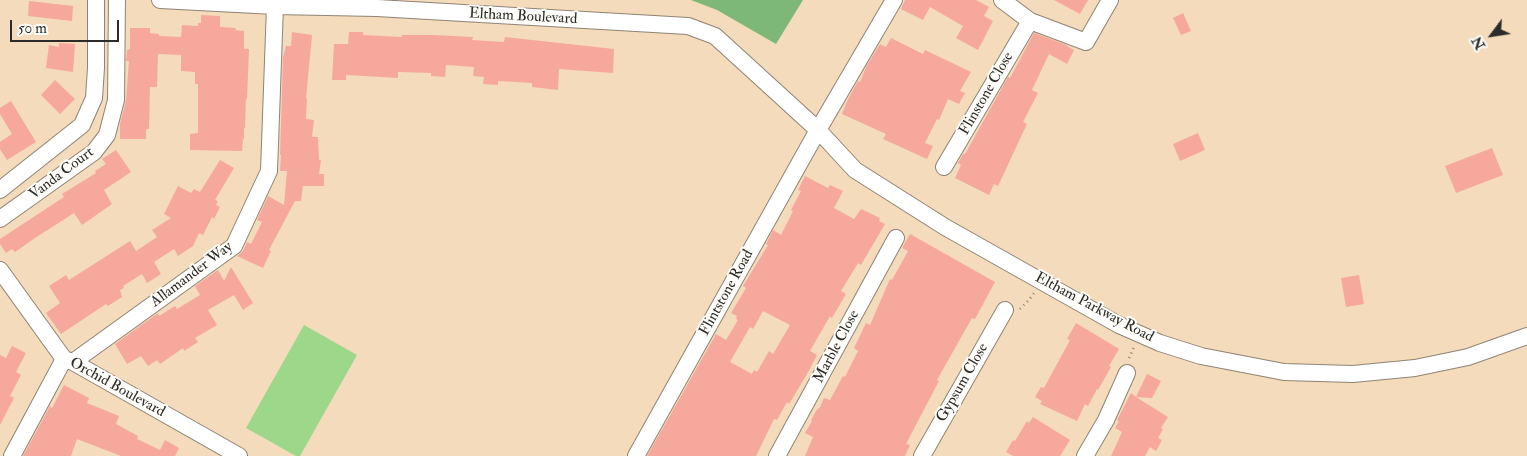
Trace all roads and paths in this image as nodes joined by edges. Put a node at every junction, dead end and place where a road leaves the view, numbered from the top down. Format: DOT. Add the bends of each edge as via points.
graph roads {
  1 [pos="96,0"];
  2 [pos="117,0"];
  3 [pos="160,0"];
  4 [pos="894,0"];
  5 [pos="1002,0"];
  6 [pos="1110,0"];
  7 [pos="377,4"];
  8 [pos="275,6"];
  9 [pos="1030,21"];
  10 [pos="818,130"];
  11 [pos="944,167"];
  12 [pos="0,190"];
  13 [pos="0,219"];
  14 [pos="896,238"];
  15 [pos="0,270"];
  16 [pos="1041,281"];
  17 [pos="1005,310"];
  18 [pos="1140,334"];
  19 [pos="1527,336"];
  20 [pos="68,361"];
  21 [pos="1127,373"];
  22 [pos="12,456"];
  23 [pos="239,456"];
  24 [pos="636,456"];
  25 [pos="778,456"];
  26 [pos="922,456"];
  27 [pos="1085,456"];
  1 -- 12 [label="street" via="94,98 82,125"];
  2 -- 13 [label="street, Vanda Court" via="116,100 107,135 94,152"];
  3 -- 8 [label="street, Eltham Boulevard"];
  4 -- 10 [label="street, Flintstone Road"];
  5 -- 9 [label="street"];
  6 -- 9 [label="street" via="1086,42"];
  7 -- 8 [label="street, Eltham Boulevard"];
  7 -- 10 [label="street, Eltham Boulevard" via="688,26 715,36"];
  8 -- 20 [label="street, Allamander Way" via="269,171 234,246"];
  9 -- 11 [label="street, Flinstone Close"];
  10 -- 16 [label="street, Eltham Parkway Road" via="855,170 945,227"];
  10 -- 24 [label="street, Flintstone Road"];
  14 -- 25 [label="street, Marble Close"];
  15 -- 20 [label="street, Orchid Boulevard"];
  16 -- 17 [label="path" via="1017,312 1011,314"];
  16 -- 18 [label="street, Eltham Parkway Road"];
  17 -- 26 [label="street, Gypsum Close"];
  18 -- 19 [label="street, Eltham Parkway Road" via="1160,344 1202,356 1284,372 1353,374 1468,357"];
  18 -- 21 [label="path" via="1128,362"];
  20 -- 22 [label="street"];
  20 -- 23 [label="street, Orchid Boulevard"];
  21 -- 27 [label="street"];
}
